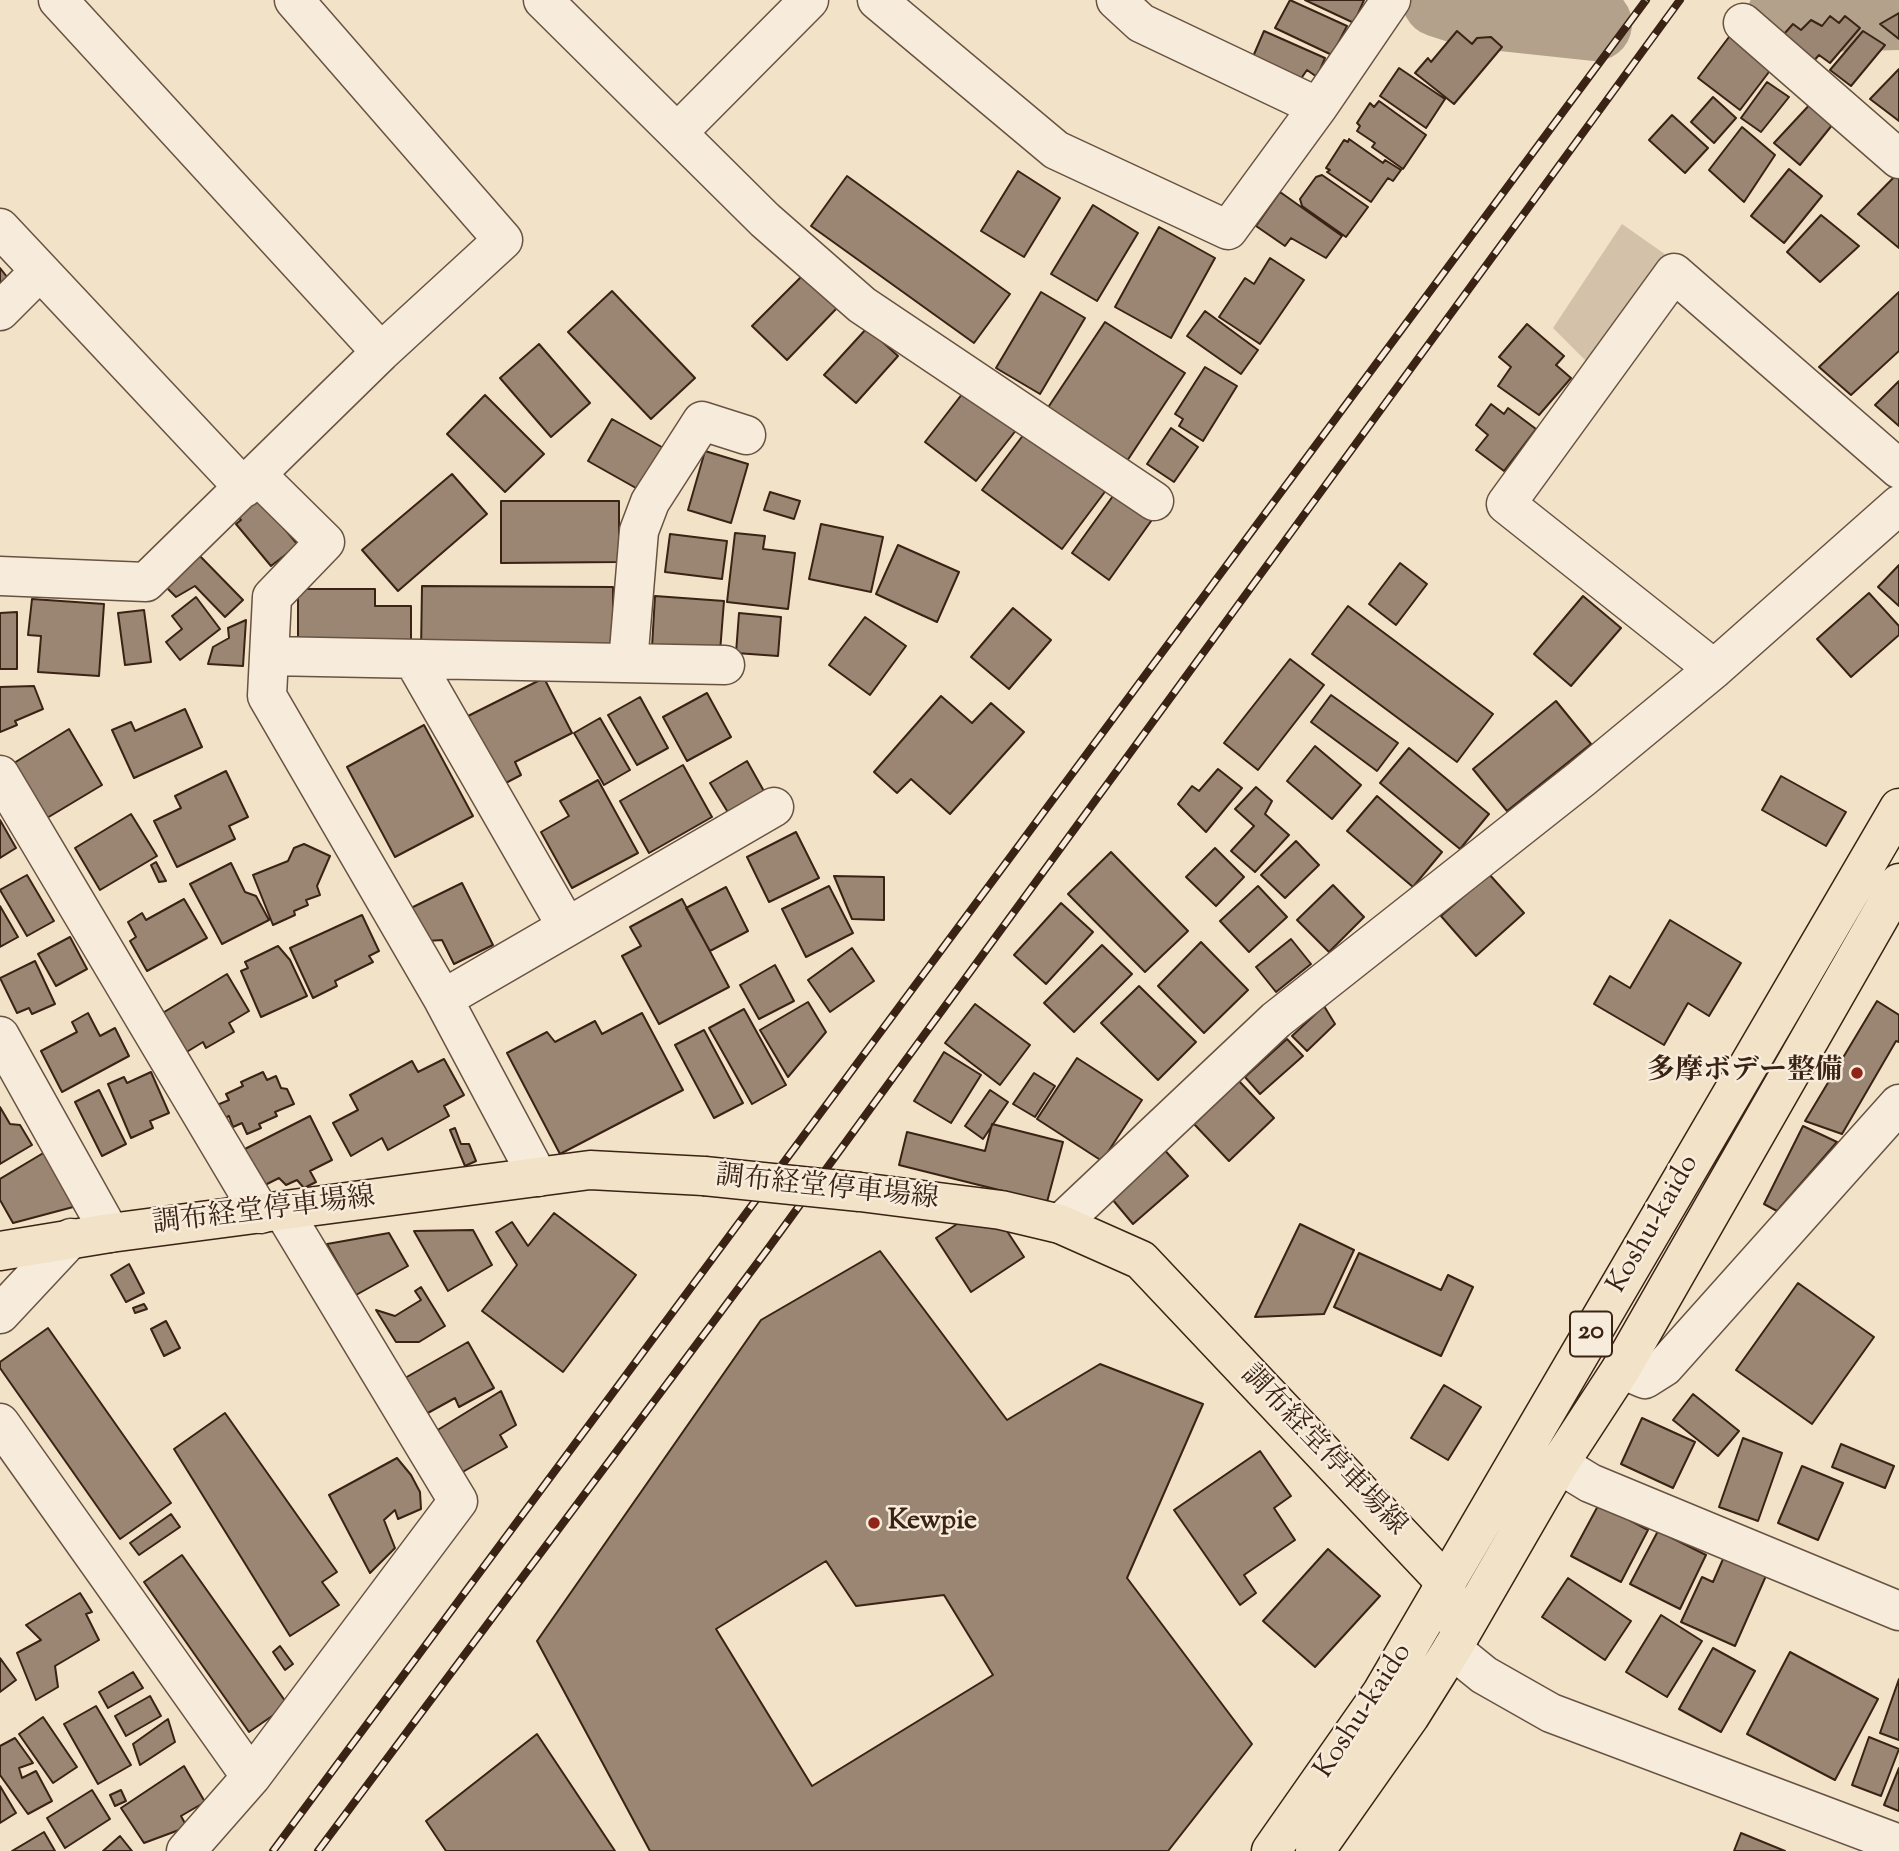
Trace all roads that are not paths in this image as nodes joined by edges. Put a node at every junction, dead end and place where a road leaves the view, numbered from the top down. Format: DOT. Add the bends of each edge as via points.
graph roads {
  1 [pos="58,0"];
  2 [pos="293,0"];
  3 [pos="543,0"];
  4 [pos="808,0"];
  5 [pos="877,0"];
  6 [pos="1116,0"];
  7 [pos="1386,7"];
  8 [pos="1743,23"];
  9 [pos="1318,107"];
  10 [pos="678,132"];
  11 [pos="1899,159"];
  12 [pos="0,228"];
  13 [pos="40,271"];
  14 [pos="0,311"];
  15 [pos="381,352"];
  16 [pos="746,435"];
  17 [pos="1899,469"];
  18 [pos="250,482"];
  19 [pos="1154,501"];
  20 [pos="1899,505"];
  21 [pos="0,576"];
  22 [pos="269,656"];
  23 [pos="413,659"];
  24 [pos="628,663"];
  25 [pos="725,665"];
  26 [pos="1714,669"];
  27 [pos="0,775"];
  28 [pos="774,807"];
  29 [pos="1899,808"];
  30 [pos="1899,883"];
  31 [pos="567,927"];
  32 [pos="443,999"];
  33 [pos="0,1036"];
  34 [pos="1899,1104"];
  35 [pos="538,1177"];
  36 [pos="272,1213"];
  37 [pos="1060,1224"];
  38 [pos="110,1233"];
  39 [pos="71,1238"];
  40 [pos="0,1251"];
  41 [pos="0,1314"];
  42 [pos="1620,1369"];
  43 [pos="0,1423"];
  44 [pos="1559,1464"];
  45 [pos="1446,1583"];
  46 [pos="1899,1611"];
  47 [pos="1452,1648"];
  48 [pos="251,1777"];
  49 [pos="1899,1844"];
  50 [pos="186,1851"];
  51 [pos="1271,1851"];
  52 [pos="1315,1851"];
  1 -- 15 [label="street"];
  2 -- 15 [label="street" via="503,240"];
  3 -- 10 [label="street"];
  4 -- 10 [label="street"];
  5 -- 9 [label="street" via="1056,150 1228,230"];
  6 -- 9 [label="street" via="1141,23"];
  7 -- 9 [label="street"];
  8 -- 11 [label="street"];
  10 -- 19 [label="street" via="765,220 862,305"];
  12 -- 13 [label="street"];
  13 -- 14 [label="street"];
  13 -- 18 [label="street"];
  15 -- 18 [label="street"];
  16 -- 24 [label="street" via="702,421 650,502 639,531"];
  17 -- 26 [label="street" via="1674,273 1506,504"];
  18 -- 21 [label="street" via="146,582"];
  18 -- 22 [label="street" via="324,542 272,597"];
  20 -- 26 [label="street"];
  22 -- 23 [label="street"];
  22 -- 32 [label="street" via="267,696"];
  23 -- 24 [label="street"];
  23 -- 31 [label="street"];
  24 -- 25 [label="street"];
  26 -- 37 [label="street" via="1276,1020"];
  27 -- 36 [label="street"];
  28 -- 31 [label="street"];
  29 -- 45 [label="main road, Koshu-kaido / 20"];
  30 -- 42 [label="main road, Koshu-kaido / 20"];
  31 -- 32 [label="street"];
  32 -- 35 [label="street"];
  33 -- 38 [label="street"];
  34 -- 42 [label="street" via="1664,1367 1645,1379"];
  35 -- 36 [label="main road, 調布経堂停車場線"];
  35 -- 37 [label="main road, 調布経堂停車場線, bridge" via="590,1170 704,1176 1001,1210"];
  36 -- 38 [label="main road, 調布経堂停車場線"];
  36 -- 48 [label="street" via="458,1502"];
  37 -- 45 [label="main road, 調布経堂停車場線" via="1141,1260"];
  38 -- 39 [label="main road, 調布経堂停車場線"];
  39 -- 40 [label="main road, 調布経堂停車場線"];
  39 -- 41 [label="street"];
  42 -- 44 [label="main road, Koshu-kaido / 20"];
  43 -- 48 [label="street"];
  44 -- 46 [label="street" via="1590,1483"];
  44 -- 47 [label="main road, Koshu-kaido / 20"];
  45 -- 47 [label="main road"];
  45 -- 51 [label="main road, Koshu-kaido / 20" via="1381,1694"];
  47 -- 49 [label="street" via="1484,1675 1551,1713"];
  47 -- 52 [label="main road, Koshu-kaido / 20"];
  48 -- 50 [label="street"];
}
